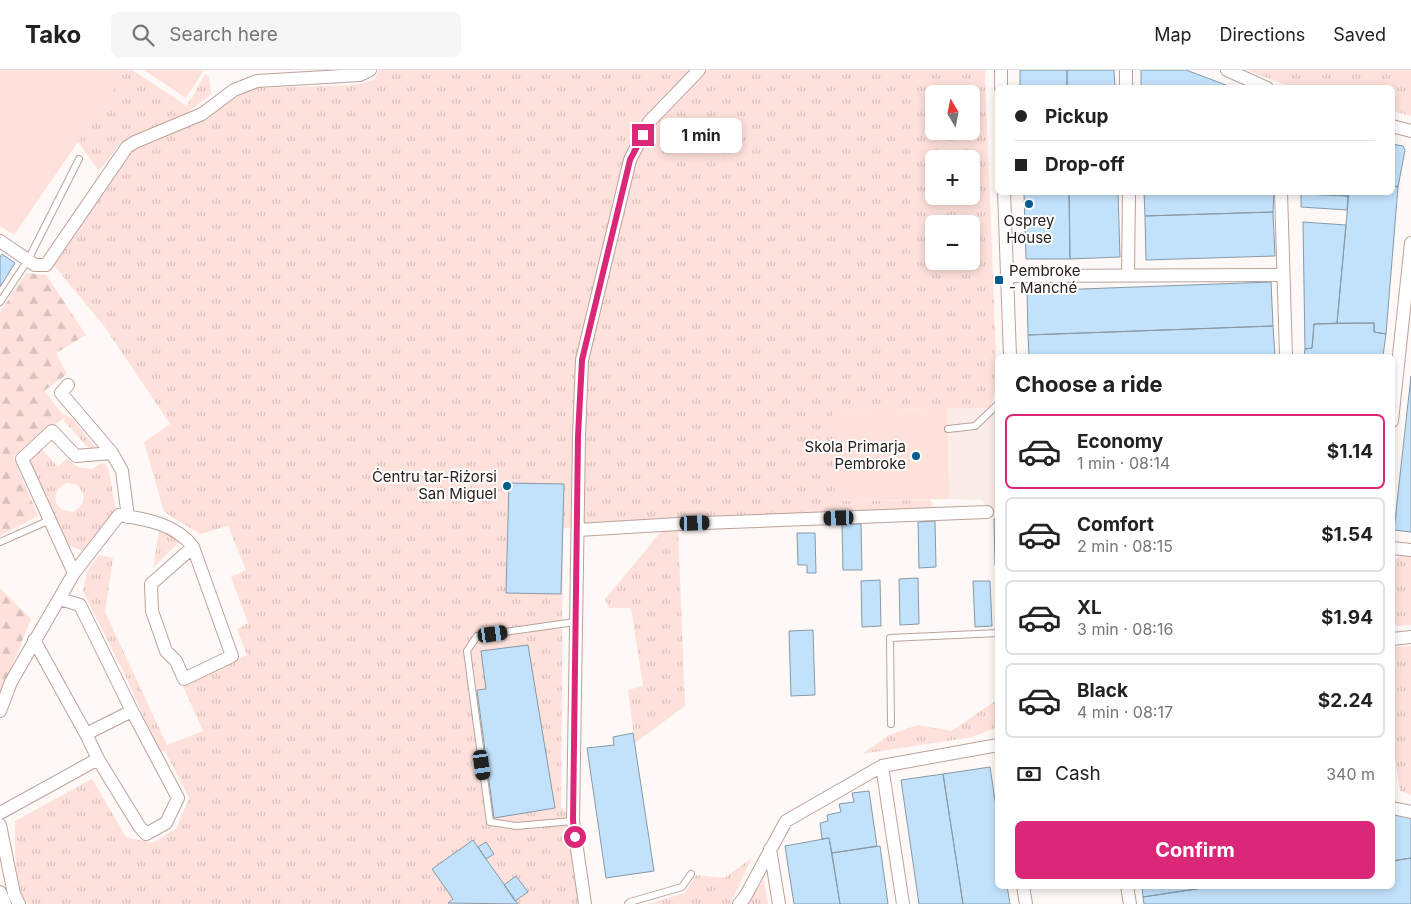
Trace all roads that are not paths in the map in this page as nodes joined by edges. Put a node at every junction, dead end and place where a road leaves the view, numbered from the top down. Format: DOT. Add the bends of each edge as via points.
graph roads {
  1 [pos="370,70"];
  2 [pos="699,70"];
  3 [pos="1000,70"];
  4 [pos="1126,70"];
  5 [pos="1227,70"];
  6 [pos="1001,85"];
  7 [pos="1126,85"];
  8 [pos="1260,85"];
  9 [pos="1395,127"];
  10 [pos="1411,131"];
  11 [pos="79,159"];
  12 [pos="1004,195"];
  13 [pos="1128,195"];
  14 [pos="1280,195"];
  15 [pos="0,241"];
  16 [pos="1411,243"];
  17 [pos="28,260"];
  18 [pos="1283,274"];
  19 [pos="1128,275"];
  20 [pos="1007,276"];
  21 [pos="0,302"];
  22 [pos="1010,354"];
  23 [pos="1286,354"];
  24 [pos="1395,380"];
  25 [pos="68,385"];
  26 [pos="995,407"];
  27 [pos="948,429"];
  28 [pos="112,453"];
  29 [pos="987,512"];
  30 [pos="128,516"];
  31 [pos="50,520"];
  32 [pos="578,530"];
  33 [pos="0,542"];
  34 [pos="193,547"];
  35 [pos="1395,548"];
  36 [pos="1411,550"];
  37 [pos="74,573"];
  38 [pos="60,598"];
  39 [pos="576,622"];
  40 [pos="995,634"];
  41 [pos="1411,637"];
  42 [pos="1395,639"];
  43 [pos="34,640"];
  44 [pos="0,711"];
  45 [pos="132,711"];
  46 [pos="891,724"];
  47 [pos="86,734"];
  48 [pos="995,746"];
  49 [pos="98,759"];
  50 [pos="882,766"];
  51 [pos="1395,809"];
  52 [pos="0,812"];
  53 [pos="1411,812"];
  54 [pos="573,821"];
  55 [pos="0,825"];
  56 [pos="770,849"];
  57 [pos="691,874"];
  58 [pos="1024,889"];
  59 [pos="1128,889"];
  60 [pos="0,892"];
  61 [pos="5,904"];
  62 [pos="19,904"];
  63 [pos="585,904"];
  64 [pos="628,904"];
  65 [pos="739,904"];
  66 [pos="779,904"];
  67 [pos="903,904"];
  68 [pos="1026,904"];
  69 [pos="1130,904"];
  1 -- 17 [label="street" via="360,75 257,81 234,90 202,114 135,142 127,147 50,262 44,266"];
  2 -- 32 [label="street" via="649,122 630,160 582,360"];
  3 -- 6 [label="street"];
  4 -- 7 [label="street"];
  5 -- 8 [label="street"];
  9 -- 10 [label="street"];
  11 -- 17 [label="lane"];
  12 -- 20 [label="street"];
  13 -- 19 [label="street"];
  14 -- 18 [label="street"];
  15 -- 17 [label="street"];
  16 -- 24 [label="street"];
  17 -- 21 [label="lane"];
  18 -- 19 [label="street"];
  18 -- 23 [label="street"];
  19 -- 20 [label="street"];
  20 -- 22 [label="street"];
  25 -- 28 [label="street" via="61,394"];
  26 -- 27 [label="lane" via="974,426"];
  28 -- 30 [label="street" via="122,471"];
  28 -- 31 [label="street" via="76,456 52,431 22,459"];
  29 -- 32 [label="street"];
  30 -- 34 [label="street" via="152,520 186,537"];
  30 -- 37 [label="street" via="119,515"];
  31 -- 33 [label="lane"];
  31 -- 37 [label="street"];
  32 -- 39 [label="street"];
  34 -- 34 [label="street" via="232,656 184,679 160,635 152,611 151,584"];
  35 -- 36 [label="street"];
  37 -- 38 [label="street"];
  38 -- 43 [label="street"];
  38 -- 45 [label="street" via="80,604"];
  39 -- 54 [label="street"];
  39 -- 54 [label="lane" via="476,636 467,651 490,822 516,826"];
  40 -- 46 [label="lane" via="890,638"];
  41 -- 42 [label="street"];
  43 -- 44 [label="street" via="11,682"];
  43 -- 47 [label="street"];
  45 -- 47 [label="street"];
  45 -- 49 [label="street" via="178,798 166,823 146,834"];
  47 -- 49 [label="street"];
  48 -- 50 [label="street"];
  49 -- 52 [label="street"];
  50 -- 56 [label="street" via="786,821"];
  50 -- 67 [label="street"];
  51 -- 53 [label="street"];
  54 -- 63 [label="street"];
  55 -- 62 [label="street" via="14,894"];
  56 -- 65 [label="street"];
  56 -- 66 [label="street"];
  57 -- 64 [label="lane" via="682,887"];
  58 -- 68 [label="street"];
  59 -- 69 [label="street"];
  60 -- 61 [label="street"];
}
